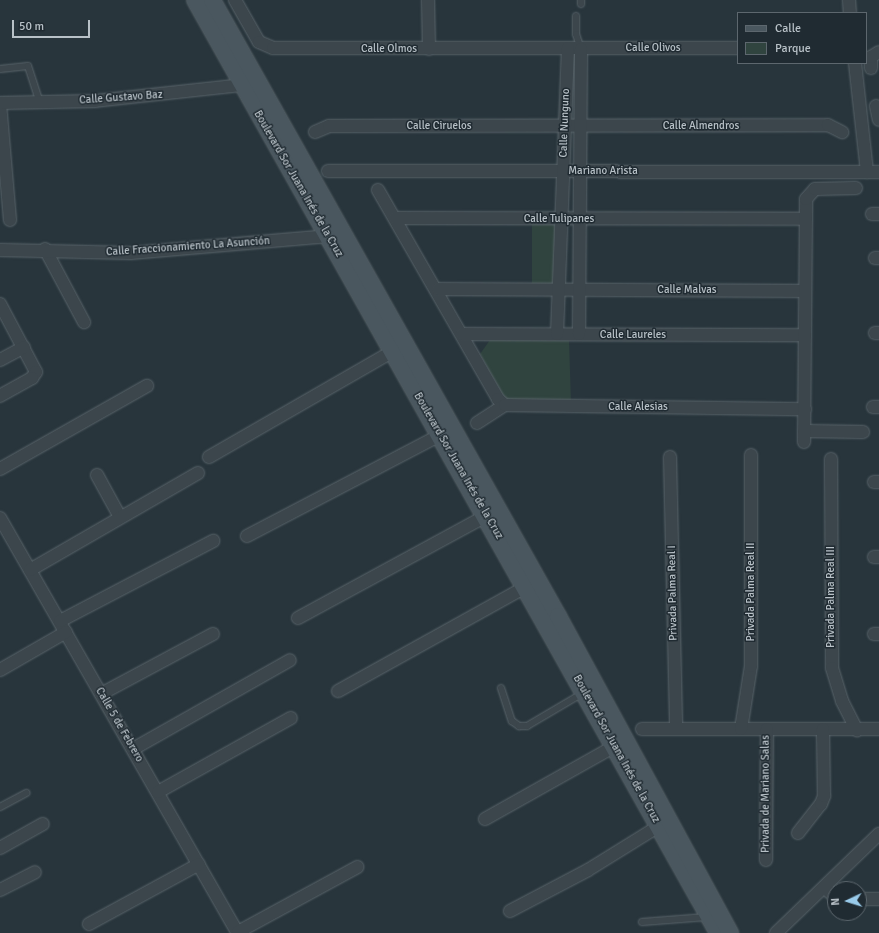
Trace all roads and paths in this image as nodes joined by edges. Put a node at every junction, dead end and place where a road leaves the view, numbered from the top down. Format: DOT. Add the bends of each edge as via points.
graph roads {
  1 [pos="195,0"];
  2 [pos="212,0"];
  3 [pos="235,0"];
  4 [pos="428,0"];
  5 [pos="849,0"];
  6 [pos="850,12"];
  7 [pos="576,16"];
  8 [pos="576,34"];
  9 [pos="568,48"];
  10 [pos="582,48"];
  11 [pos="737,48"];
  12 [pos="429,49"];
  13 [pos="879,52"];
  14 [pos="855,64"];
  15 [pos="871,68"];
  16 [pos="0,69"];
  17 [pos="242,85"];
  18 [pos="39,100"];
  19 [pos="0,103"];
  20 [pos="876,106"];
  21 [pos="879,120"];
  22 [pos="580,126"];
  23 [pos="565,127"];
  24 [pos="839,130"];
  25 [pos="315,132"];
  26 [pos="328,171"];
  27 [pos="564,171"];
  28 [pos="579,171"];
  29 [pos="867,172"];
  30 [pos="879,172"];
  31 [pos="856,188"];
  32 [pos="378,190"];
  33 [pos="395,218"];
  34 [pos="562,219"];
  35 [pos="578,219"];
  36 [pos="10,220"];
  37 [pos="806,220"];
  38 [pos="329,236"];
  39 [pos="0,250"];
  40 [pos="45,250"];
  41 [pos="438,289"];
  42 [pos="569,290"];
  43 [pos="805,290"];
  44 [pos="0,304"];
  45 [pos="84,322"];
  46 [pos="462,334"];
  47 [pos="557,334"];
  48 [pos="579,334"];
  49 [pos="805,335"];
  50 [pos="24,347"];
  51 [pos="393,351"];
  52 [pos="0,360"];
  53 [pos="147,386"];
  54 [pos="0,396"];
  55 [pos="505,405"];
  56 [pos="805,408"];
  57 [pos="477,423"];
  58 [pos="863,432"];
  59 [pos="440,435"];
  60 [pos="751,455"];
  61 [pos="209,457"];
  62 [pos="670,457"];
  63 [pos="831,459"];
  64 [pos="0,469"];
  65 [pos="198,473"];
  66 [pos="97,475"];
  67 [pos="486,516"];
  68 [pos="120,517"];
  69 [pos="0,518"];
  70 [pos="247,536"];
  71 [pos="213,541"];
  72 [pos="30,570"];
  73 [pos="526,587"];
  74 [pos="298,618"];
  75 [pos="63,626"];
  76 [pos="213,634"];
  77 [pos="290,660"];
  78 [pos="0,670"];
  79 [pos="501,688"];
  80 [pos="338,691"];
  81 [pos="585,693"];
  82 [pos="101,694"];
  83 [pos="290,718"];
  84 [pos="642,729"];
  85 [pos="676,729"];
  86 [pos="741,729"];
  87 [pos="767,729"];
  88 [pos="823,729"];
  89 [pos="857,730"];
  90 [pos="879,730"];
  91 [pos="615,746"];
  92 [pos="133,749"];
  93 [pos="158,792"];
  94 [pos="26,793"];
  95 [pos="0,807"];
  96 [pos="485,819"];
  97 [pos="43,824"];
  98 [pos="659,826"];
  99 [pos="798,833"];
  100 [pos="879,834"];
  101 [pos="0,848"];
  102 [pos="766,860"];
  103 [pos="198,864"];
  104 [pos="357,867"];
  105 [pos="34,872"];
  106 [pos="825,888"];
  107 [pos="0,890"];
  108 [pos="867,899"];
  109 [pos="879,899"];
  110 [pos="510,911"];
  111 [pos="708,916"];
  112 [pos="642,922"];
  113 [pos="89,924"];
  114 [pos="238,933"];
  115 [pos="718,933"];
  116 [pos="730,933"];
  117 [pos="776,933"];
  1 -- 17 [label="main road, Boulevard Sor Juana Inés de la Cruz"];
  2 -- 116 [label="main road, Boulevard Sor Juana Inés de la Cruz" via="581,657"];
  3 -- 12 [label="street, Calle Olmos" via="259,42 273,48"];
  4 -- 12 [label="street"];
  5 -- 6 [label="street"];
  7 -- 8 [label="lane, Calle Nunguno"];
  8 -- 9 [label="lane, Calle Nunguno"];
  8 -- 10 [label="lane, Calle Nunguno"];
  9 -- 10 [label="street, Calle Olivos"];
  9 -- 12 [label="street, Calle Olmos"];
  9 -- 23 [label="street, Calle Nunguno"];
  10 -- 11 [label="street, Calle Olivos"];
  10 -- 22 [label="street, Calle Nunguno"];
  13 -- 15 [label="street" via="871,57"];
  14 -- 29 [label="street"];
  16 -- 18 [label="lane" via="28,66"];
  17 -- 18 [label="street, Calle Gustavo Baz" via="95,101"];
  17 -- 38 [label="main road, Boulevard Sor Juana Inés de la Cruz"];
  18 -- 19 [label="street, Calle Gustavo Baz"];
  19 -- 36 [label="street"];
  20 -- 21 [label="street"];
  22 -- 23 [label="street, Calle Almendros"];
  22 -- 24 [label="street, Calle Almendros" via="828,125"];
  22 -- 28 [label="street, Calle Nunguno"];
  23 -- 25 [label="street, Calle Ciruelos" via="329,126"];
  23 -- 27 [label="street, Calle Nunguno"];
  26 -- 27 [label="street, Mariano Arista"];
  27 -- 28 [label="street, Mariano Arista"];
  27 -- 34 [label="street, Calle Nunguno"];
  28 -- 29 [label="street, Mariano Arista"];
  28 -- 35 [label="street, Calle Nunguno"];
  29 -- 30 [label="street, Mariano Arista"];
  31 -- 37 [label="street" via="811,190 806,199"];
  32 -- 33 [label="street"];
  33 -- 34 [label="street, Calle Tulipanes"];
  33 -- 41 [label="street"];
  34 -- 35 [label="street, Calle Tulipanes"];
  34 -- 42 [label="street, Calle Nunguno"];
  35 -- 37 [label="street, Calle Tulipanes"];
  35 -- 42 [label="street, Calle Nunguno"];
  37 -- 43 [label="street"];
  38 -- 40 [label="street, Calle Fraccionamiento La Asunción" via="131,253"];
  38 -- 51 [label="main road, Boulevard Sor Juana Inés de la Cruz"];
  39 -- 40 [label="street, Calle Fraccionamiento La Asunción"];
  40 -- 45 [label="street"];
  41 -- 42 [label="street"];
  41 -- 46 [label="street"];
  42 -- 43 [label="street, Calle Malvas"];
  42 -- 47 [label="street, Calle Nunguno"];
  42 -- 48 [label="street, Calle Nunguno"];
  43 -- 49 [label="street"];
  44 -- 50 [label="street"];
  46 -- 47 [label="street, Calle Laureles"];
  46 -- 55 [label="street" via="498,398"];
  47 -- 48 [label="street, Calle Laureles"];
  48 -- 49 [label="street, Calle Laureles"];
  49 -- 56 [label="street"];
  50 -- 52 [label="street"];
  50 -- 54 [label="street" via="34,366 34,375"];
  51 -- 59 [label="main road, Boulevard Sor Juana Inés de la Cruz"];
  51 -- 61 [label="street"];
  53 -- 64 [label="street"];
  55 -- 56 [label="street, Calle Alesias"];
  55 -- 57 [label="street"];
  56 -- 58 [label="street" via="804,437"];
  59 -- 67 [label="main road, Boulevard Sor Juana Inés de la Cruz"];
  59 -- 70 [label="street"];
  60 -- 86 [label="street, Privada Palma Real II" via="751,666"];
  62 -- 85 [label="street, Privada Palma Real I"];
  63 -- 89 [label="street, Privada Palma Real III" via="831,662 836,684"];
  65 -- 68 [label="street"];
  66 -- 68 [label="street"];
  67 -- 73 [label="main road, Boulevard Sor Juana Inés de la Cruz"];
  67 -- 74 [label="street"];
  68 -- 72 [label="street"];
  69 -- 72 [label="street, Calle 5 de Febrero"];
  71 -- 75 [label="street"];
  72 -- 75 [label="street, Calle 5 de Febrero"];
  73 -- 80 [label="street"];
  73 -- 81 [label="main road, Boulevard Sor Juana Inés de la Cruz"];
  75 -- 78 [label="street"];
  75 -- 82 [label="street, Calle 5 de Febrero"];
  76 -- 82 [label="street"];
  77 -- 92 [label="street"];
  79 -- 81 [label="lane" via="512,721 519,726 527,726"];
  81 -- 91 [label="main road, Boulevard Sor Juana Inés de la Cruz"];
  82 -- 92 [label="street, Calle 5 de Febrero"];
  83 -- 93 [label="street"];
  84 -- 85 [label="street"];
  85 -- 86 [label="street"];
  86 -- 87 [label="street"];
  87 -- 88 [label="street"];
  87 -- 102 [label="street, Privada de Mariano Salas"];
  88 -- 89 [label="street"];
  88 -- 99 [label="street" via="824,796 822,804"];
  89 -- 90 [label="street"];
  91 -- 96 [label="street"];
  91 -- 98 [label="main road, Boulevard Sor Juana Inés de la Cruz"];
  92 -- 93 [label="street, Calle 5 de Febrero"];
  93 -- 103 [label="street, Calle 5 de Febrero"];
  94 -- 95 [label="lane"];
  97 -- 101 [label="street"];
  98 -- 110 [label="street" via="588,870"];
  98 -- 111 [label="main road, Boulevard Sor Juana Inés de la Cruz"];
  100 -- 106 [label="street"];
  103 -- 113 [label="street"];
  103 -- 114 [label="street, Calle 5 de Febrero"];
  104 -- 114 [label="street"];
  105 -- 107 [label="street"];
  106 -- 117 [label="street"];
  108 -- 109 [label="street"];
  111 -- 112 [label="lane"];
  111 -- 115 [label="main road, Boulevard Sor Juana Inés de la Cruz"];
}
